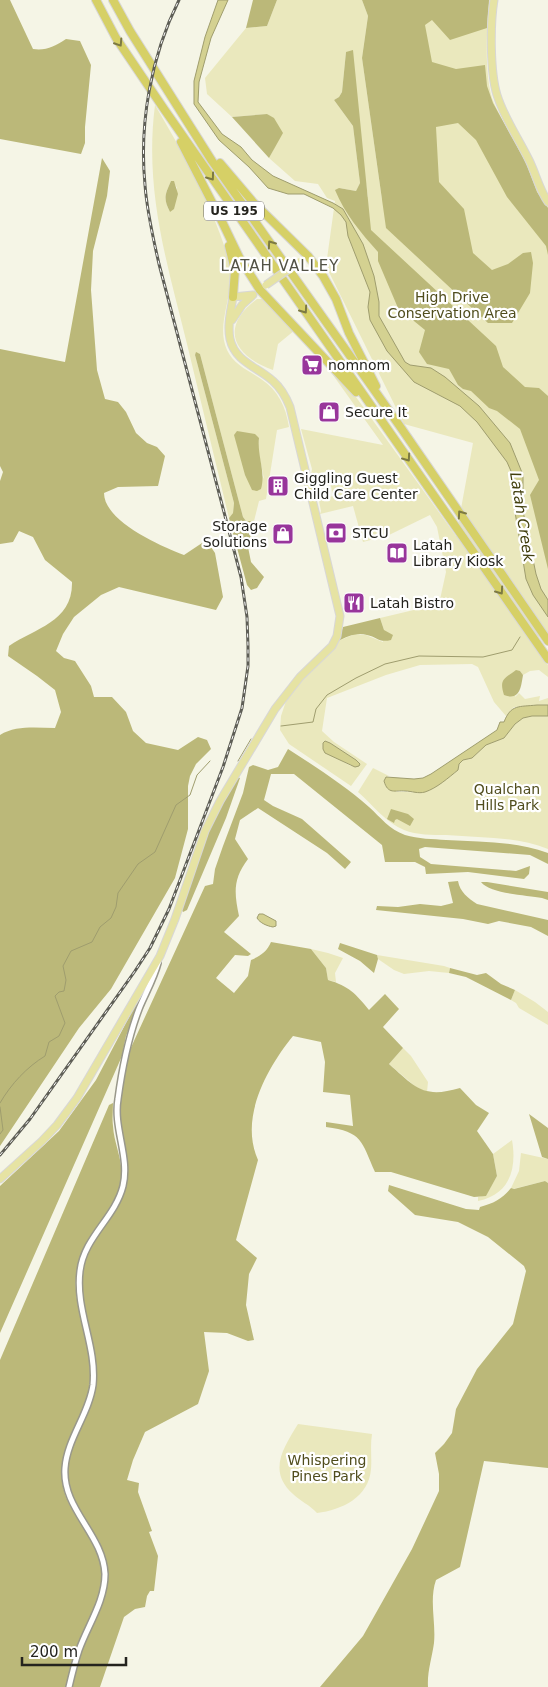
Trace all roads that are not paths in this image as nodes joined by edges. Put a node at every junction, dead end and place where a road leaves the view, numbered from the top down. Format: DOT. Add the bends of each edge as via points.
graph roads {
  1 [pos="96,0"];
  2 [pos="113,0"];
  3 [pos="494,0"];
  4 [pos="175,104"];
  5 [pos="164,109"];
  6 [pos="548,202"];
  7 [pos="215,207"];
  8 [pos="308,256"];
  9 [pos="263,288"];
  10 [pos="253,295"];
  11 [pos="233,297"];
  12 [pos="230,326"];
  13 [pos="390,412"];
  14 [pos="379,418"];
  15 [pos="548,641"];
  16 [pos="548,659"];
  17 [pos="160,956"];
  18 [pos="0,1179"];
  19 [pos="69,1687"];
  1 -- 5 [label="highway, US 195, one-way" via="116,38"];
  2 -- 4 [label="highway, US 195"];
  3 -- 6 [label="main road" via="494,83 504,113"];
  4 -- 8 [label="highway" via="238,186"];
  13 -- 4 [label="highway, US 195, one-way"];
  5 -- 7 [label="highway"];
  5 -- 14 [label="highway, US 195, one-way"];
  7 -- 9 [label="highway" via="239,257"];
  7 -- 11 [label="highway" via="234,262"];
  8 -- 9 [label="main road, bridge"];
  8 -- 13 [label="highway" via="336,299 349,333"];
  9 -- 10 [label="main road"];
  9 -- 14 [label="highway"];
  10 -- 11 [label="main road"];
  10 -- 12 [label="main road" via="239,309"];
  11 -- 12 [label="main road"];
  12 -- 17 [label="main road" via="230,340 236,354 273,381 288,402 340,616 332,646 300,677 275,709 204,831"];
  15 -- 13 [label="highway, US 195, one-way"];
  14 -- 16 [label="highway, US 195, one-way"];
  17 -- 18 [label="main road" via="68,1111 42,1141"];
  17 -- 19 [label="street" via="133,1027 118,1099 117,1124 125,1168 123,1185 118,1200 86,1248 80,1268 79,1287 93,1365 93,1384 90,1400 67,1456 66,1483 70,1498 98,1547 105,1575 103,1592 79,1649"];
}
